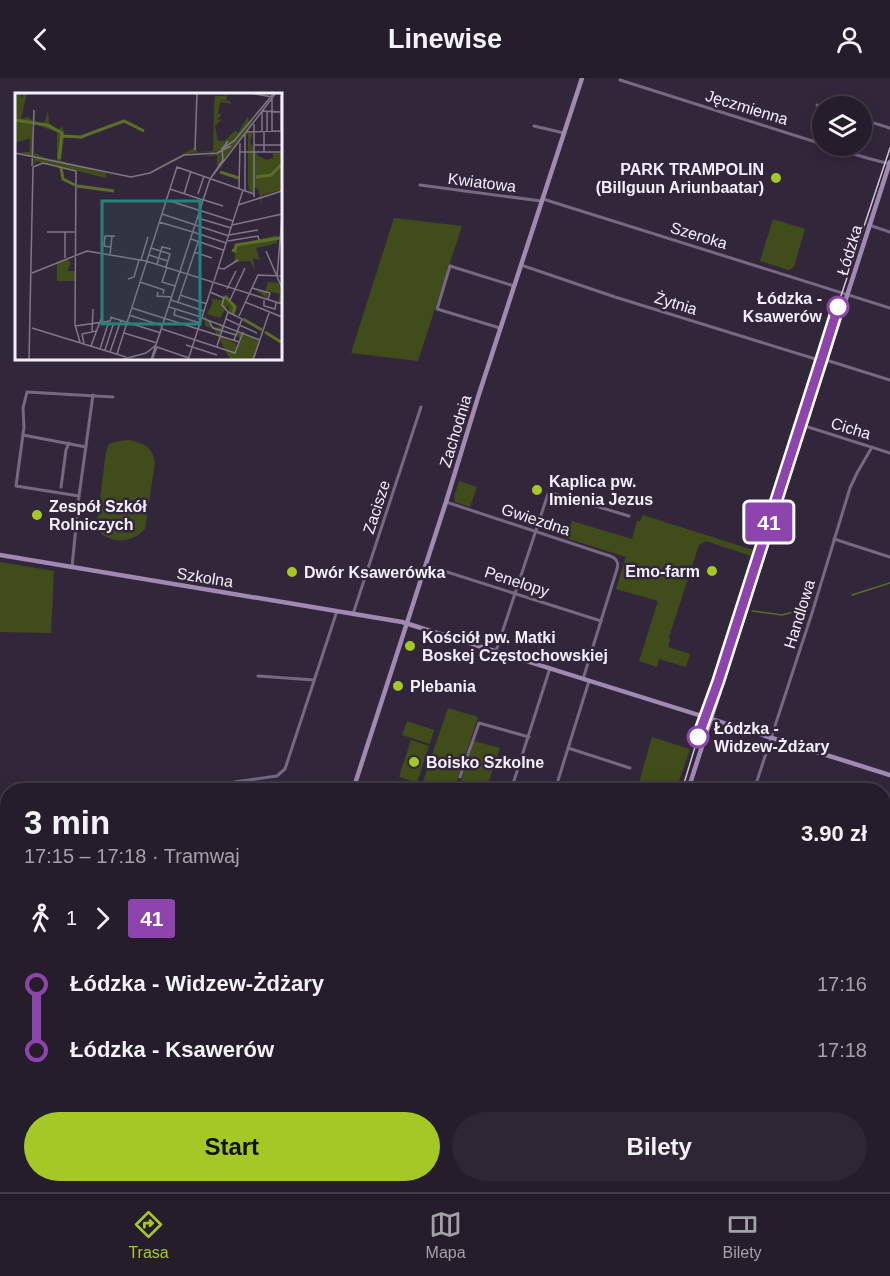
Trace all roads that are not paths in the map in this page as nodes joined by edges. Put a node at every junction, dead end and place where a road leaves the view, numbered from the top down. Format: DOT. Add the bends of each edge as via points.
graph roads {
  1 [pos="582,78"];
  2 [pos="620,80"];
  3 [pos="872,122"];
  4 [pos="534,126"];
  5 [pos="890,128"];
  6 [pos="564,133"];
  7 [pos="812,141"];
  8 [pos="860,156"];
  9 [pos="890,163"];
  10 [pos="420,186"];
  11 [pos="542,200"];
  12 [pos="869,225"];
  13 [pos="890,232"];
  14 [pos="521,265"];
  15 [pos="514,286"];
  16 [pos="848,295"];
  17 [pos="890,308"];
  18 [pos="500,328"];
  19 [pos="826,361"];
  20 [pos="890,381"];
  21 [pos="93,395"];
  22 [pos="113,397"];
  23 [pos="421,407"];
  24 [pos="805,426"];
  25 [pos="23,435"];
  26 [pos="69,443"];
  27 [pos="86,447"];
  28 [pos="872,447"];
  29 [pos="890,453"];
  30 [pos="61,487"];
  31 [pos="79,496"];
  32 [pos="446,502"];
  33 [pos="629,516"];
  34 [pos="535,532"];
  35 [pos="834,539"];
  36 [pos="0,555"];
  37 [pos="890,557"];
  38 [pos="425,565"];
  39 [pos="72,567"];
  40 [pos="515,594"];
  41 [pos="337,611"];
  42 [pos="353,614"];
  43 [pos="601,621"];
  44 [pos="406,623"];
  45 [pos="496,651"];
  46 [pos="549,668"];
  47 [pos="258,676"];
  48 [pos="583,679"];
  49 [pos="314,680"];
  50 [pos="590,681"];
  51 [pos="711,718"];
  52 [pos="529,736"];
  53 [pos="770,737"];
  54 [pos="568,748"];
  55 [pos="630,768"];
  56 [pos="890,775"];
  57 [pos="460,777"];
  58 [pos="234,782"];
  59 [pos="355,783"];
  60 [pos="513,783"];
  61 [pos="557,783"];
  62 [pos="690,783"];
  63 [pos="755,783"];
  1 -- 6 [label="street, Zachodnia"];
  2 -- 7 [label="street, Jęczmienna"];
  3 -- 5 [label="street"];
  4 -- 6 [label="street"];
  6 -- 11 [label="street, Zachodnia"];
  8 -- 9 [label="street"];
  9 -- 12 [label="street, Łódzka"];
  10 -- 11 [label="street, Kwiatowa"];
  11 -- 14 [label="street, Zachodnia"];
  11 -- 16 [label="street, Szeroka"];
  12 -- 13 [label="street"];
  12 -- 16 [label="street, Łódzka"];
  14 -- 15 [label="street, Zachodnia"];
  14 -- 19 [label="street, Żytnia"];
  15 -- 18 [label="street, Zachodnia"];
  15 -- 18 [label="street" via="450,266 436,309"];
  16 -- 17 [label="street, Szeroka"];
  16 -- 19 [label="street, Łódzka"];
  18 -- 32 [label="street, Zachodnia"];
  19 -- 20 [label="street, Żytnia"];
  19 -- 24 [label="street, Łódzka"];
  21 -- 22 [label="street"];
  21 -- 25 [label="street" via="27,392"];
  21 -- 27 [label="street"];
  23 -- 42 [label="street, Zacisze"];
  24 -- 28 [label="street, Cicha"];
  24 -- 51 [label="street, Łódzka"];
  25 -- 26 [label="street"];
  25 -- 31 [label="street" via="16,486"];
  26 -- 27 [label="street"];
  26 -- 30 [label="street"];
  27 -- 31 [label="street"];
  28 -- 29 [label="street, Cicha"];
  28 -- 35 [label="street, Handlowa" via="853,481"];
  31 -- 39 [label="street"];
  32 -- 34 [label="street, Gwiezdna"];
  32 -- 38 [label="street, Zachodnia"];
  33 -- 34 [label="street" via="549,493"];
  34 -- 40 [label="street"];
  34 -- 43 [label="street, Gwiezdna" via="610,556 617,562"];
  35 -- 37 [label="street"];
  35 -- 53 [label="street, Handlowa"];
  36 -- 39 [label="street, Szkolna"];
  38 -- 40 [label="street, Penelopy"];
  38 -- 44 [label="street, Zachodnia"];
  39 -- 41 [label="street, Szkolna"];
  40 -- 43 [label="street, Penelopy"];
  40 -- 45 [label="street"];
  41 -- 42 [label="street, Szkolna"];
  41 -- 49 [label="street"];
  42 -- 44 [label="street, Szkolna"];
  43 -- 48 [label="street"];
  44 -- 45 [label="street, Szkolna"];
  44 -- 59 [label="street, Zachodnia"];
  45 -- 46 [label="street, Szkolna"];
  46 -- 48 [label="street, Szkolna"];
  46 -- 52 [label="street"];
  47 -- 49 [label="street"];
  48 -- 50 [label="street, Szkolna"];
  49 -- 58 [label="street" via="285,769 277,776"];
  50 -- 51 [label="street, Szkolna"];
  50 -- 54 [label="street"];
  51 -- 53 [label="street, Szkolna"];
  51 -- 62 [label="street, Łódzka"];
  52 -- 57 [label="street" via="477,724"];
  52 -- 60 [label="street"];
  53 -- 56 [label="street, Szkolna"];
  53 -- 63 [label="street, Handlowa"];
  54 -- 55 [label="street"];
  54 -- 61 [label="street"];
}
